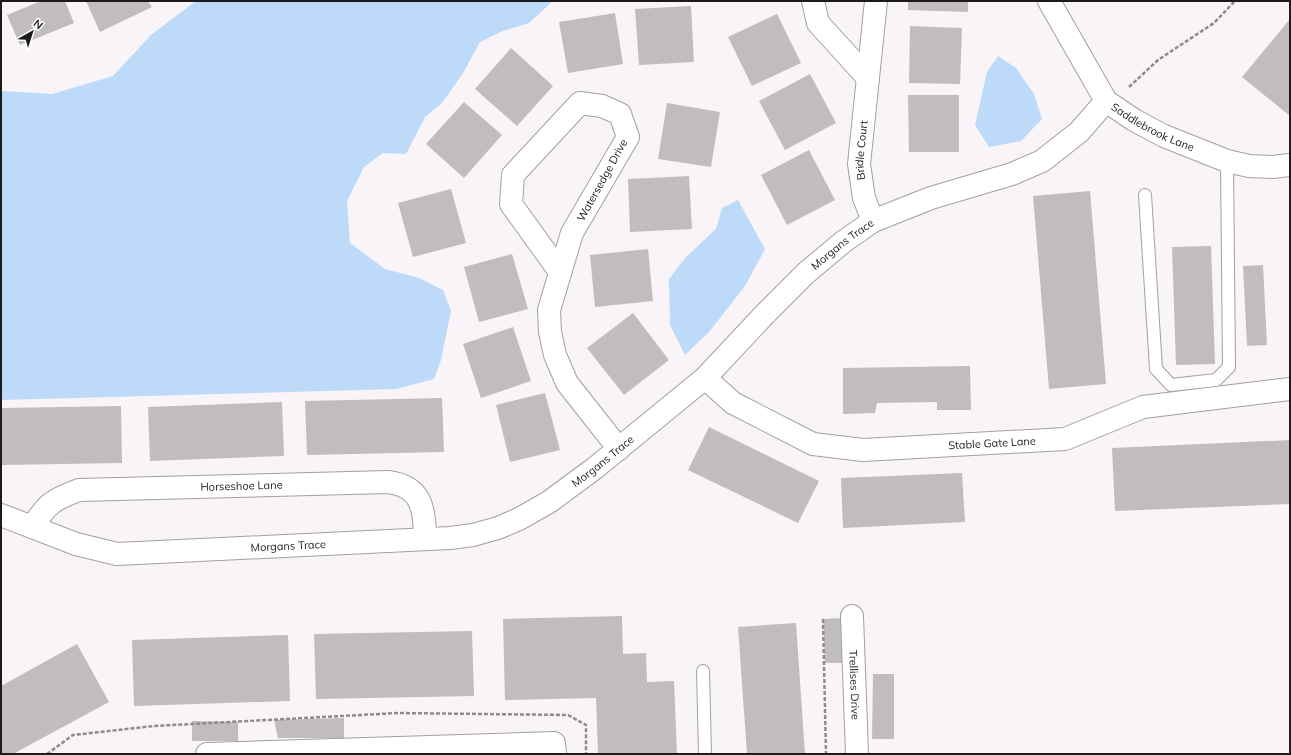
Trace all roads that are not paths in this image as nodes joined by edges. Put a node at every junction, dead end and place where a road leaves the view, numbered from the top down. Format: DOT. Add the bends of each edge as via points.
graph roads {
  1 [pos="813,1"];
  2 [pos="876,1"];
  3 [pos="1048,1"];
  4 [pos="868,78"];
  5 [pos="1106,101"];
  6 [pos="1227,161"];
  7 [pos="1290,165"];
  8 [pos="1145,195"];
  9 [pos="872,221"];
  10 [pos="560,272"];
  11 [pos="705,378"];
  12 [pos="1290,389"];
  13 [pos="619,449"];
  14 [pos="1,515"];
  15 [pos="32,527"];
  16 [pos="425,539"];
  17 [pos="852,616"];
  18 [pos="703,671"];
  19 [pos="207,754"];
  20 [pos="555,754"];
  21 [pos="705,754"];
  22 [pos="857,754"];
  1 -- 4 [label="street" via="818,23"];
  2 -- 4 [label="street, Bridle Court"];
  3 -- 5 [label="street, Saddlebrook Lane"];
  4 -- 9 [label="street, Bridle Court" via="859,164 864,198"];
  5 -- 6 [label="street, Saddlebrook Lane" via="1164,136"];
  5 -- 9 [label="street, Morgans Trace" via="1079,132 1042,161 1012,174 931,198"];
  6 -- 7 [label="street, Saddlebrook Lane" via="1249,166"];
  6 -- 8 [label="lane" via="1230,367 1216,380 1171,385 1156,369"];
  9 -- 11 [label="street, Morgans Trace" via="806,274"];
  10 -- 13 [label="street, Watersedge Drive" via="511,204 513,175 580,103 602,106 620,114 628,137 572,233 549,310 550,332 555,354 567,383"];
  11 -- 12 [label="street, Stable Gate Lane" via="733,403 813,444 863,450 1065,440 1143,407"];
  11 -- 13 [label="street, Morgans Trace"];
  13 -- 16 [label="street, Morgans Trace" via="549,502 519,519 473,535"];
  14 -- 15 [label="street, Morgans Trace"];
  15 -- 16 [label="street, Morgans Trace" via="76,544 117,554"];
  15 -- 16 [label="street, Horseshoe Lane" via="45,507 56,498 78,490 388,482 406,487 419,500 425,515"];
  17 -- 22 [label="street, Trellises Drive"];
  18 -- 21 [label="lane"];
  19 -- 20 [label="street" via="554,743"];
}
